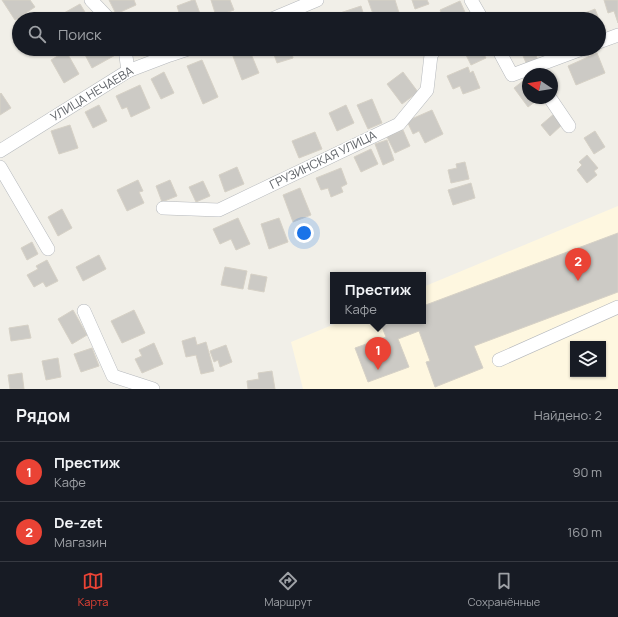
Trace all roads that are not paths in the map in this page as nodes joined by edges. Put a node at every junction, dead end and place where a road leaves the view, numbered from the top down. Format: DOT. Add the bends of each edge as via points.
graph roads {
  1 [pos="91,0"];
  2 [pos="317,0"];
  3 [pos="470,0"];
  4 [pos="102,12"];
  5 [pos="289,12"];
  6 [pos="477,12"];
  7 [pos="618,35"];
  8 [pos="606,39"];
  9 [pos="126,56"];
  10 [pos="167,56"];
  11 [pos="431,56"];
  12 [pos="502,56"];
  13 [pos="566,56"];
  14 [pos="540,68"];
  15 [pos="128,71"];
  16 [pos="522,73"];
  17 [pos="554,104"];
  18 [pos="569,126"];
  19 [pos="0,151"];
  20 [pos="0,167"];
  21 [pos="163,208"];
  22 [pos="48,248"];
  23 [pos="618,307"];
  24 [pos="84,311"];
  25 [pos="499,360"];
  26 [pos="153,389"];
  1 -- 4 [label="street"];
  2 -- 5 [label="street"];
  3 -- 6 [label="street"];
  7 -- 8 [label="street"];
  9 -- 15 [label="street"];
  10 -- 15 [label="street, УЛИЦА НЕЧАЕВА"];
  11 -- 21 [label="street, ГРУЗИНСКАЯ УЛИЦА" via="427,90 399,124 219,210"];
  12 -- 16 [label="street" via="512,75"];
  13 -- 14 [label="street"];
  15 -- 19 [label="street, УЛИЦА НЕЧАЕВА"];
  17 -- 18 [label="street"];
  20 -- 22 [label="street"];
  23 -- 25 [label="street"];
  24 -- 26 [label="street" via="113,376"];
}
